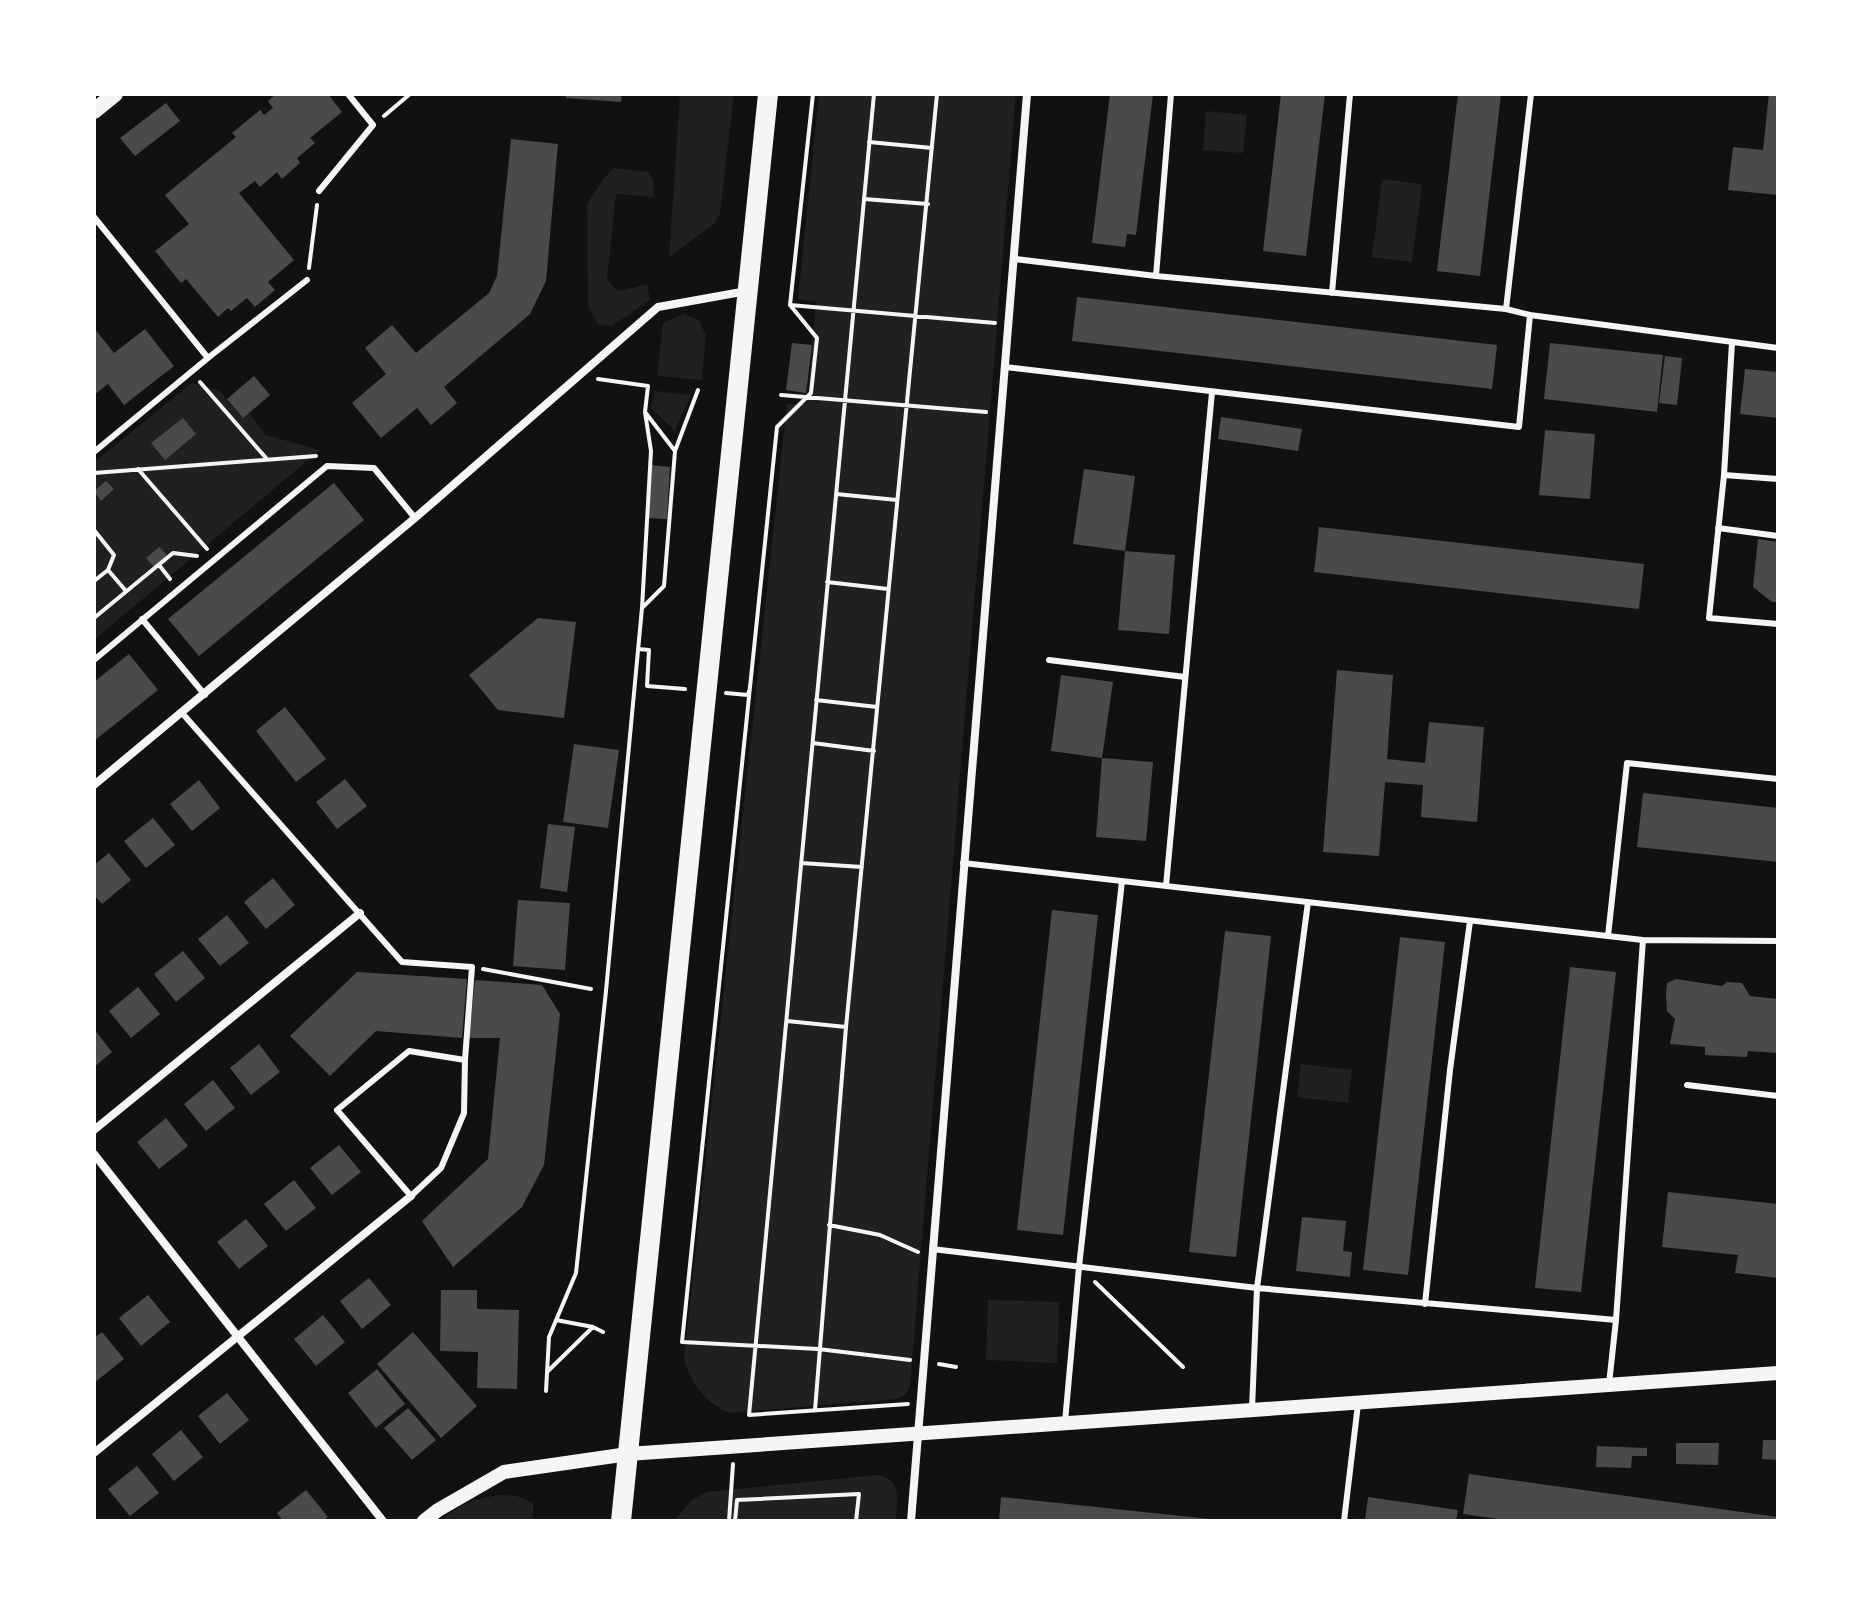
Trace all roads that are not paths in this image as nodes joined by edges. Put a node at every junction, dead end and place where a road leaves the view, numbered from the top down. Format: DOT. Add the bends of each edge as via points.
graph roads {
  1 [pos="115,94"];
  2 [pos="348,94"];
  3 [pos="768,94"];
  4 [pos="1027,94"];
  5 [pos="1171,94"];
  6 [pos="1350,94"];
  7 [pos="1531,94"];
  8 [pos="94,111"];
  9 [pos="319,191"];
  10 [pos="94,217"];
  11 [pos="1015,259"];
  12 [pos="1156,276"];
  13 [pos="307,280"];
  14 [pos="747,291"];
  15 [pos="1332,293"];
  16 [pos="1506,309"];
  17 [pos="1530,315"];
  18 [pos="1732,343"];
  19 [pos="1778,348"];
  20 [pos="208,358"];
  21 [pos="1005,367"];
  22 [pos="1212,392"];
  23 [pos="94,452"];
  24 [pos="1724,475"];
  25 [pos="1778,479"];
  26 [pos="415,518"];
  27 [pos="1718,528"];
  28 [pos="1778,536"];
  29 [pos="142,619"];
  30 [pos="1778,624"];
  31 [pos="94,660"];
  32 [pos="1049,660"];
  33 [pos="1185,677"];
  34 [pos="205,695"];
  35 [pos="182,713"];
  36 [pos="1778,779"];
  37 [pos="94,785"];
  38 [pos="963,863"];
  39 [pos="1122,881"];
  40 [pos="1166,886"];
  41 [pos="1308,902"];
  42 [pos="360,913"];
  43 [pos="1470,921"];
  44 [pos="1608,936"];
  45 [pos="1643,940"];
  46 [pos="1778,941"];
  47 [pos="465,1060"];
  48 [pos="1687,1085"];
  49 [pos="1778,1096"];
  50 [pos="94,1130"];
  51 [pos="94,1154"];
  52 [pos="411,1196"];
  53 [pos="932,1253"];
  54 [pos="1079,1267"];
  55 [pos="1257,1288"];
  56 [pos="1425,1304"];
  57 [pos="1616,1320"];
  58 [pos="239,1338"];
  59 [pos="1778,1373"];
  60 [pos="1609,1385"];
  61 [pos="1358,1404"];
  62 [pos="1252,1409"];
  63 [pos="1065,1422"];
  64 [pos="918,1432"];
  65 [pos="94,1453"];
  66 [pos="628,1454"];
  67 [pos="383,1521"];
  68 [pos="424,1521"];
  69 [pos="621,1521"];
  70 [pos="911,1521"];
  71 [pos="1344,1521"];
  1 -- 8 [label="main road"];
  2 -- 9 [label="lane" via="373,125"];
  3 -- 14 [label="main road"];
  4 -- 11 [label="street"];
  5 -- 12 [label="lane"];
  6 -- 15 [label="lane"];
  7 -- 16 [label="lane"];
  10 -- 20 [label="lane"];
  11 -- 12 [label="lane"];
  11 -- 21 [label="street"];
  12 -- 15 [label="lane"];
  13 -- 20 [label="lane"];
  14 -- 26 [label="street" via="658,307"];
  14 -- 66 [label="main road"];
  15 -- 16 [label="lane"];
  16 -- 17 [label="lane"];
  17 -- 18 [label="lane"];
  17 -- 22 [label="lane" via="1519,427"];
  18 -- 19 [label="lane"];
  18 -- 24 [label="lane"];
  20 -- 23 [label="lane"];
  21 -- 22 [label="lane"];
  21 -- 38 [label="street"];
  22 -- 33 [label="lane"];
  24 -- 25 [label="lane"];
  24 -- 27 [label="lane"];
  26 -- 29 [label="lane" via="374,468 327,466"];
  26 -- 34 [label="street"];
  27 -- 28 [label="lane"];
  27 -- 30 [label="lane" via="1709,618"];
  29 -- 31 [label="lane"];
  29 -- 34 [label="lane"];
  32 -- 33 [label="lane"];
  33 -- 40 [label="lane"];
  34 -- 35 [label="street"];
  35 -- 37 [label="street"];
  35 -- 42 [label="lane"];
  36 -- 44 [label="lane" via="1627,763"];
  38 -- 39 [label="lane"];
  38 -- 53 [label="street"];
  39 -- 40 [label="lane"];
  39 -- 54 [label="lane"];
  40 -- 41 [label="lane"];
  41 -- 43 [label="lane"];
  41 -- 55 [label="lane"];
  42 -- 47 [label="lane" via="402,962 472,967"];
  42 -- 50 [label="street"];
  43 -- 44 [label="lane"];
  43 -- 56 [label="lane"];
  44 -- 45 [label="lane"];
  45 -- 46 [label="lane"];
  45 -- 57 [label="lane"];
  47 -- 52 [label="lane" via="464,1113 441,1168"];
  47 -- 52 [label="lane" via="409,1051 337,1110"];
  48 -- 49 [label="lane"];
  51 -- 58 [label="street"];
  52 -- 58 [label="street"];
  53 -- 54 [label="lane"];
  53 -- 64 [label="street"];
  54 -- 55 [label="lane"];
  54 -- 63 [label="lane"];
  55 -- 56 [label="lane"];
  55 -- 62 [label="lane"];
  56 -- 57 [label="lane"];
  57 -- 60 [label="lane"];
  58 -- 65 [label="street"];
  58 -- 67 [label="street"];
  59 -- 60 [label="street"];
  60 -- 61 [label="street"];
  61 -- 62 [label="street"];
  61 -- 71 [label="lane"];
  62 -- 63 [label="street"];
  63 -- 64 [label="street"];
  64 -- 66 [label="street"];
  64 -- 70 [label="street"];
  66 -- 68 [label="street" via="504,1472"];
  66 -- 69 [label="main road"];
}
